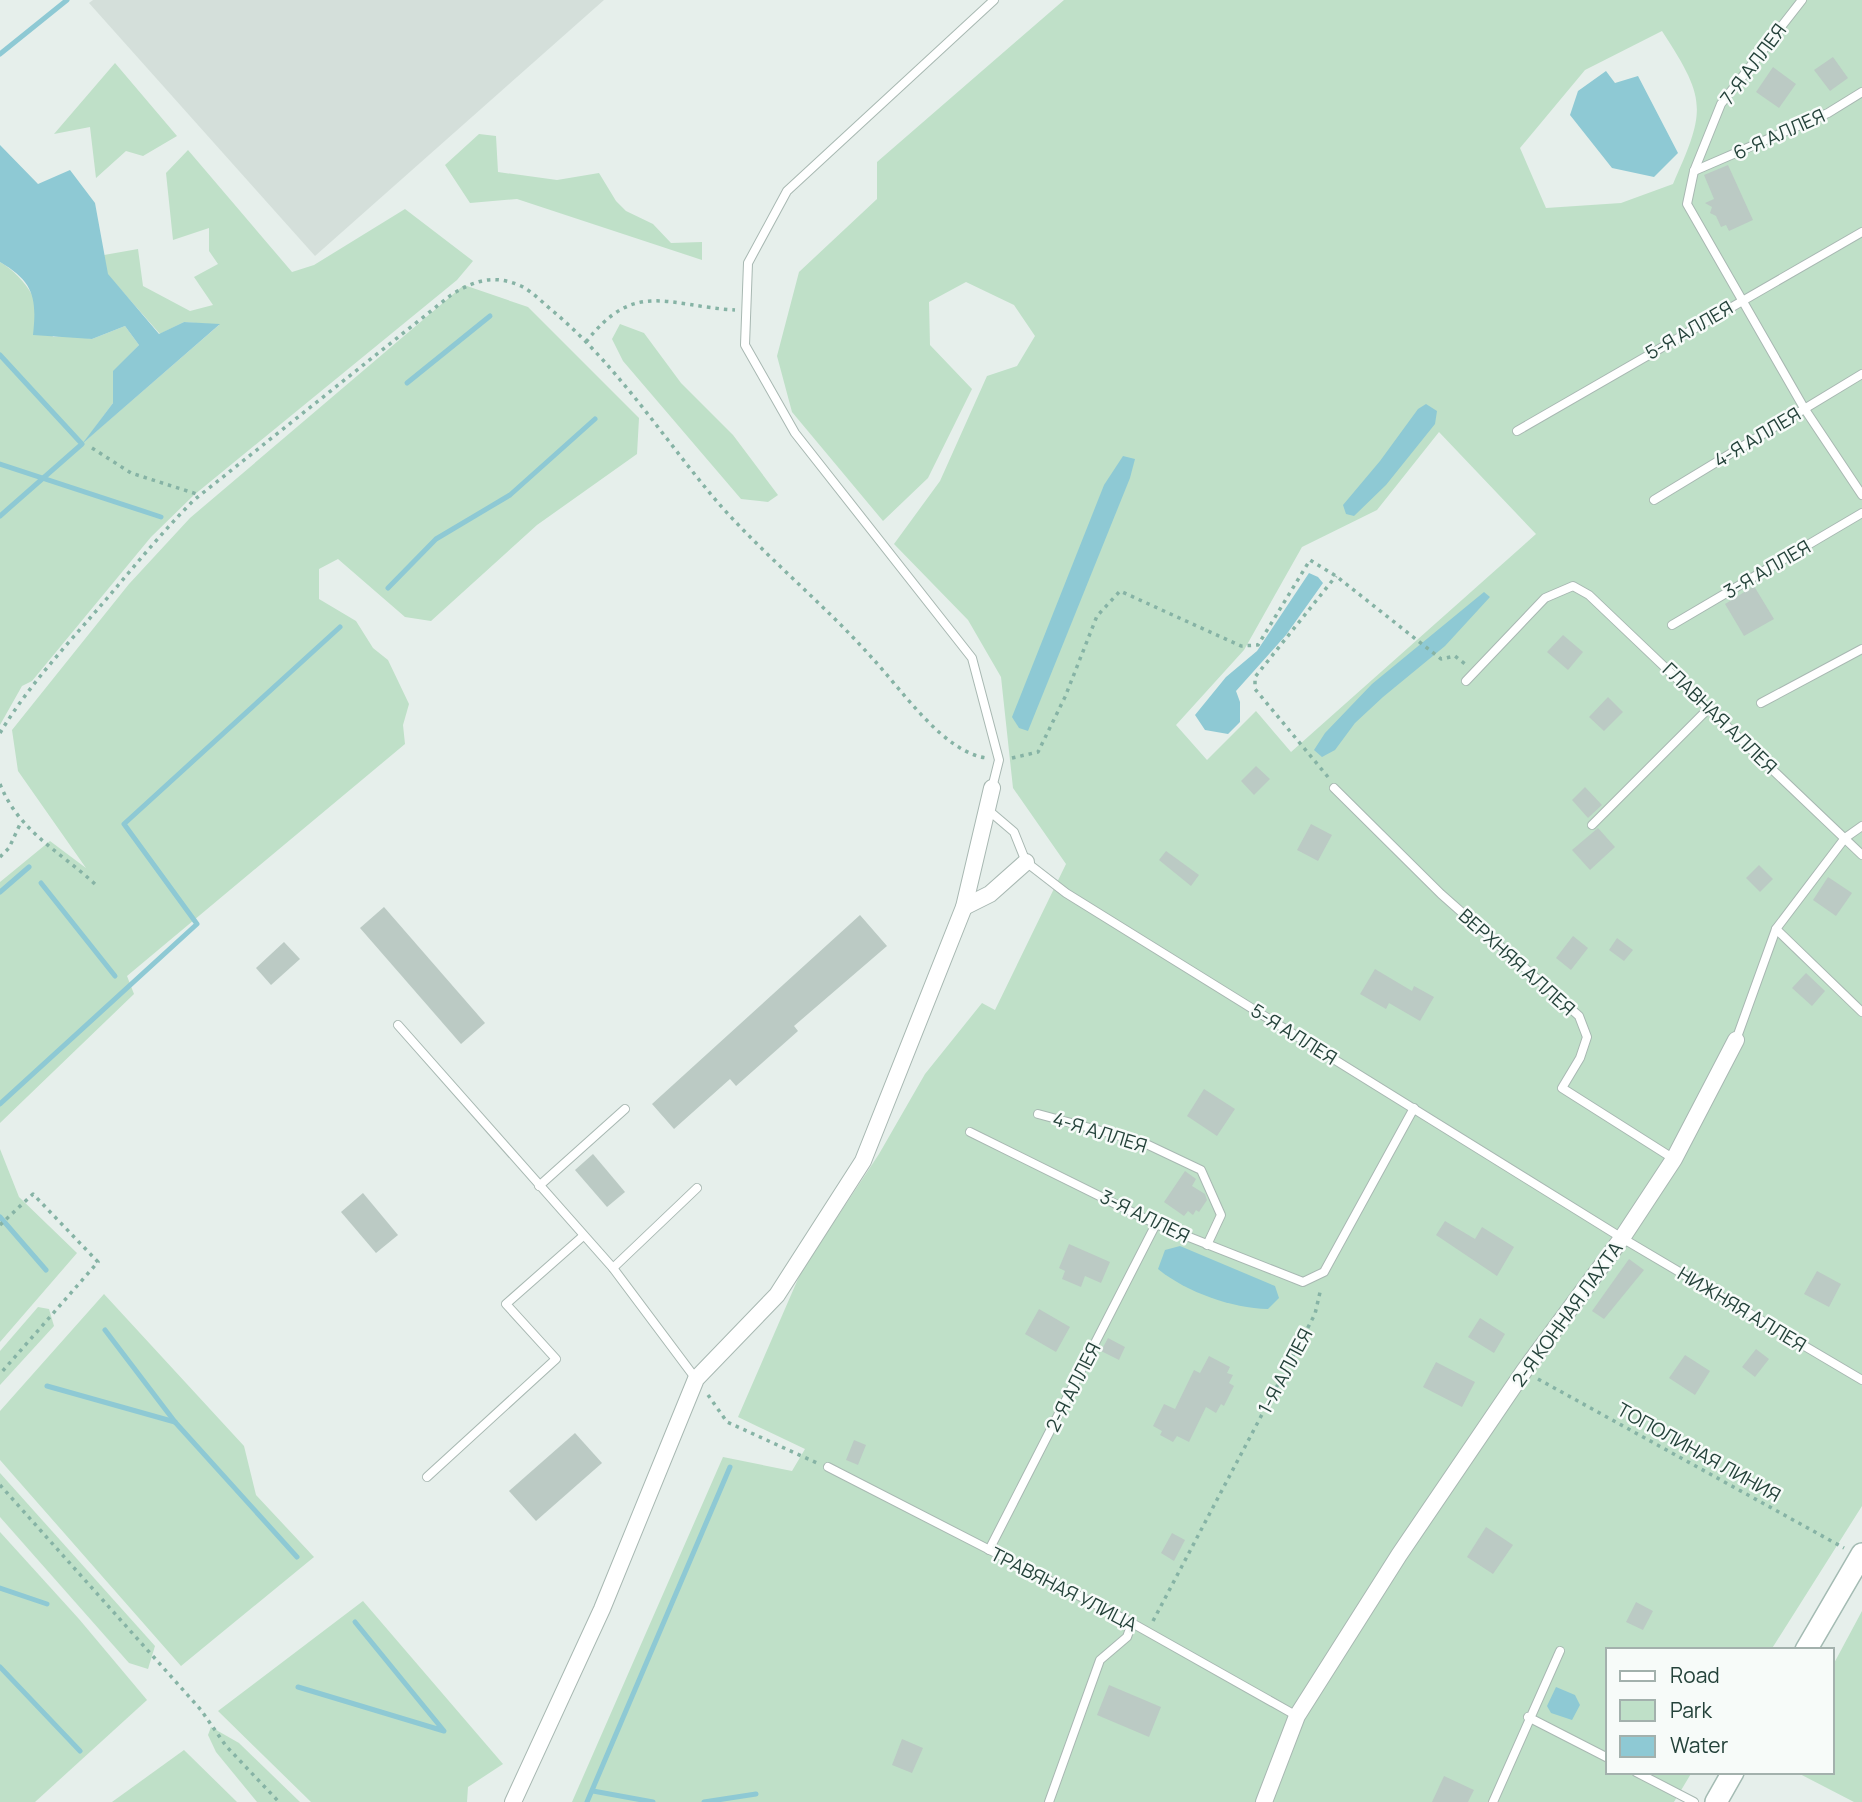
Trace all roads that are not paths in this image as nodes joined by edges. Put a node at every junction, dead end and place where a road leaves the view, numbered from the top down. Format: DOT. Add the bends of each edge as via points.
graph roads {
  1 [pos="995,0"];
  2 [pos="1802,0"];
  3 [pos="1862,92"];
  4 [pos="1694,171"];
  5 [pos="1862,232"];
  6 [pos="1740,300"];
  7 [pos="1862,374"];
  8 [pos="1804,408"];
  9 [pos="1517,431"];
  10 [pos="1862,495"];
  11 [pos="1654,500"];
  12 [pos="1862,513"];
  13 [pos="1672,625"];
  14 [pos="1862,649"];
  15 [pos="1466,681"];
  16 [pos="1761,703"];
  17 [pos="1710,707"];
  18 [pos="992,788"];
  19 [pos="1335,788"];
  20 [pos="987,809"];
  21 [pos="1592,825"];
  22 [pos="1862,826"];
  23 [pos="1845,838"];
  24 [pos="1862,855"];
  25 [pos="1026,862"];
  26 [pos="964,907"];
  27 [pos="1776,929"];
  28 [pos="1862,1012"];
  29 [pos="398,1025"];
  30 [pos="1736,1040"];
  31 [pos="625,1108"];
  32 [pos="1414,1108"];
  33 [pos="1038,1114"];
  34 [pos="970,1132"];
  35 [pos="1674,1159"];
  36 [pos="539,1186"];
  37 [pos="696,1188"];
  38 [pos="1156,1224"];
  39 [pos="582,1237"];
  40 [pos="1622,1238"];
  41 [pos="1206,1245"];
  42 [pos="613,1268"];
  43 [pos="696,1379"];
  44 [pos="1862,1380"];
  45 [pos="828,1467"];
  46 [pos="427,1477"];
  47 [pos="989,1550"];
  48 [pos="1861,1555"];
  49 [pos="1132,1623"];
  50 [pos="1806,1648"];
  51 [pos="1560,1651"];
  52 [pos="1297,1716"];
  53 [pos="1528,1717"];
  54 [pos="1606,1757"];
  55 [pos="1640,1774"];
  56 [pos="1732,1774"];
  57 [pos="513,1802"];
  58 [pos="1049,1802"];
  59 [pos="1264,1802"];
  60 [pos="1493,1802"];
  61 [pos="1694,1802"];
  62 [pos="1716,1802"];
  1 -- 18 [label="lane" via="787,191 748,263 745,345 795,433 972,658 999,760"];
  2 -- 4 [label="lane, 7-Я АЛЛЕЯ" via="1721,104"];
  3 -- 4 [label="lane, 6-Я АЛЛЕЯ" via="1828,113"];
  4 -- 6 [label="lane, 7-Я АЛЛЕЯ" via="1686,204"];
  5 -- 6 [label="lane, 5-Я АЛЛЕЯ"];
  6 -- 8 [label="lane, 7-Я АЛЛЕЯ"];
  6 -- 9 [label="lane, 5-Я АЛЛЕЯ"];
  7 -- 8 [label="lane, 4-Я АЛЛЕЯ"];
  8 -- 10 [label="lane, 7-Я АЛЛЕЯ"];
  8 -- 11 [label="lane, 4-Я АЛЛЕЯ"];
  12 -- 13 [label="lane, 3-Я АЛЛЕЯ"];
  14 -- 16 [label="lane"];
  15 -- 17 [label="lane, ГЛАВНАЯ АЛЛЕЯ" via="1545,598 1573,586 1589,595"];
  17 -- 21 [label="lane"];
  17 -- 23 [label="lane, ГЛАВНАЯ АЛЛЕЯ"];
  18 -- 20 [label="street"];
  19 -- 35 [label="lane, ВЕРХНЯЯ АЛЛЕЯ" via="1441,894 1579,1016 1587,1037 1562,1088"];
  20 -- 25 [label="lane, 5-Я АЛЛЕЯ" via="1014,832"];
  20 -- 26 [label="street"];
  22 -- 23 [label="lane, 2-Я КОННАЯ ЛАХТА"];
  23 -- 24 [label="lane, ГЛАВНАЯ АЛЛЕЯ"];
  23 -- 27 [label="lane, 2-Я КОННАЯ ЛАХТА"];
  25 -- 26 [label="street" via="990,894"];
  25 -- 32 [label="lane, 5-Я АЛЛЕЯ" via="1066,893"];
  26 -- 43 [label="street" via="863,1161 777,1296"];
  27 -- 28 [label="lane"];
  27 -- 30 [label="lane, 2-Я КОННАЯ ЛАХТА"];
  29 -- 36 [label="lane"];
  30 -- 35 [label="street, 2-Я КОННАЯ ЛАХТА"];
  31 -- 36 [label="lane"];
  32 -- 40 [label="lane, 5-Я АЛЛЕЯ"];
  32 -- 41 [label="lane, 3-Я АЛЛЕЯ" via="1324,1272 1303,1282"];
  33 -- 41 [label="lane, 4-Я АЛЛЕЯ" via="1142,1142 1200,1170 1221,1215"];
  34 -- 38 [label="lane, 3-Я АЛЛЕЯ"];
  35 -- 40 [label="street, 2-Я КОННАЯ ЛАХТА"];
  36 -- 39 [label="lane"];
  37 -- 42 [label="lane"];
  38 -- 41 [label="lane, 3-Я АЛЛЕЯ"];
  38 -- 47 [label="lane, 2-Я АЛЛЕЯ"];
  39 -- 42 [label="lane"];
  39 -- 46 [label="lane" via="506,1304 556,1359"];
  40 -- 44 [label="lane, НИЖНЯЯ АЛЛЕЯ"];
  40 -- 52 [label="street, 2-Я КОННАЯ ЛАХТА" via="1524,1371"];
  42 -- 43 [label="lane"];
  43 -- 57 [label="street" via="603,1609"];
  45 -- 47 [label="lane, ТРАВЯНАЯ УЛИЦА"];
  47 -- 49 [label="lane, ТРАВЯНАЯ УЛИЦА"];
  48 -- 50 [label="main road"];
  49 -- 52 [label="lane, ТРАВЯНАЯ УЛИЦА"];
  49 -- 58 [label="lane" via="1127,1637 1100,1660"];
  51 -- 53 [label="lane"];
  52 -- 59 [label="street, 2-Я КОННАЯ ЛАХТА"];
  53 -- 54 [label="lane"];
  53 -- 60 [label="lane"];
  55 -- 61 [label="lane"];
  56 -- 62 [label="main road"];
}
